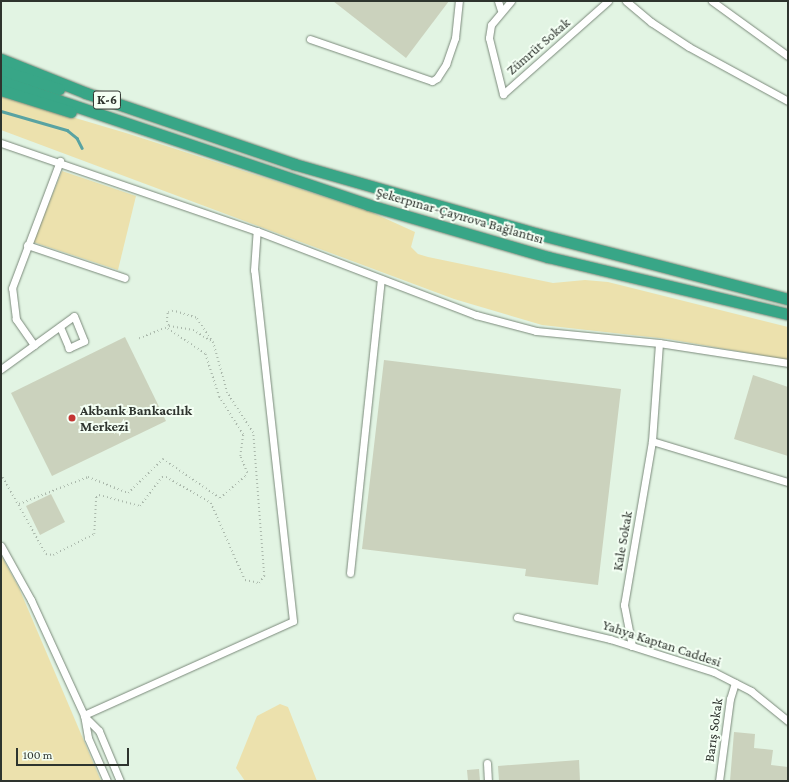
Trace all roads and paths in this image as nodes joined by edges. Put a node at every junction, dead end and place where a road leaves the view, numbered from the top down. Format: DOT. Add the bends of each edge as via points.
graph roads {
  1 [pos="460,1"];
  2 [pos="498,1"];
  3 [pos="510,1"];
  4 [pos="608,1"];
  5 [pos="626,1"];
  6 [pos="712,1"];
  7 [pos="501,10"];
  8 [pos="310,39"];
  9 [pos="788,56"];
  10 [pos="1,59"];
  11 [pos="1,70"];
  12 [pos="1,81"];
  13 [pos="1,90"];
  14 [pos="788,101"];
  15 [pos="128,126"];
  16 [pos="214,137"];
  17 [pos="1,143"];
  18 [pos="60,161"];
  19 [pos="257,231"];
  20 [pos="27,245"];
  21 [pos="125,278"];
  22 [pos="381,280"];
  23 [pos="788,299"];
  24 [pos="788,314"];
  25 [pos="60,327"];
  26 [pos="139,339"];
  27 [pos="211,341"];
  28 [pos="659,343"];
  29 [pos="34,345"];
  30 [pos="788,363"];
  31 [pos="1,369"];
  32 [pos="652,441"];
  33 [pos="1,474"];
  34 [pos="788,482"];
  35 [pos="19,504"];
  36 [pos="1,546"];
  37 [pos="350,573"];
  38 [pos="517,618"];
  39 [pos="632,646"];
  40 [pos="735,683"];
  41 [pos="84,715"];
  42 [pos="786,717"];
  43 [pos="487,763"];
  44 [pos="107,781"];
  45 [pos="120,781"];
  46 [pos="488,781"];
  47 [pos="720,781"];
  1 -- 8 [label="street" via="453,45 438,78 432,81"];
  2 -- 7 [label="street"];
  3 -- 7 [label="street"];
  4 -- 7 [label="street, Zümrüt Sokak" via="503,94 489,38 491,25"];
  5 -- 14 [label="street" via="651,22 689,47"];
  6 -- 9 [label="street"];
  10 -- 16 [label="highway, K-6" via="86,93"];
  11 -- 16 [label="highway, K-6" via="130,113"];
  12 -- 15 [label="highway, K-6"];
  13 -- 15 [label="highway, K-6"];
  15 -- 24 [label="highway, Şekerpınar-Çayırova Bağlantısı" via="370,204 548,257"];
  16 -- 23 [label="highway, Şekerpınar-Çayırova Bağlantısı" via="294,164 538,234"];
  17 -- 18 [label="street"];
  18 -- 19 [label="street"];
  18 -- 20 [label="street"];
  19 -- 22 [label="street"];
  19 -- 41 [label="street" via="254,270 293,621"];
  20 -- 21 [label="street"];
  20 -- 29 [label="street" via="12,288 16,319"];
  22 -- 28 [label="street" via="476,315 536,331"];
  22 -- 37 [label="street"];
  25 -- 29 [label="street"];
  26 -- 35 [label="path" via="166,328 205,354 219,397 243,435 240,456 247,473 245,476 220,498 163,459 128,493 88,477"];
  27 -- 27 [label="path" via="193,330 169,326 168,313 173,311 196,318"];
  27 -- 35 [label="path" via="227,393 253,433 263,580 260,583 246,580 211,503 166,477 162,477 140,506 99,495 96,497 94,534 53,555 46,554"];
  28 -- 30 [label="street"];
  28 -- 32 [label="street, Kale Sokak"];
  29 -- 31 [label="street"];
  32 -- 34 [label="street"];
  32 -- 39 [label="street, Kale Sokak" via="624,605"];
  33 -- 35 [label="path"];
  36 -- 41 [label="street" via="31,600"];
  38 -- 39 [label="street, Yahya Kaptan Caddesi"];
  39 -- 40 [label="street, Yahya Kaptan Caddesi" via="714,672"];
  40 -- 42 [label="street, Yahya Kaptan Caddesi" via="751,691"];
  40 -- 47 [label="street, Barış Sokak" via="730,698"];
  41 -- 44 [label="street" via="88,738"];
  41 -- 45 [label="street" via="99,731"];
  43 -- 46 [label="street"];
}
